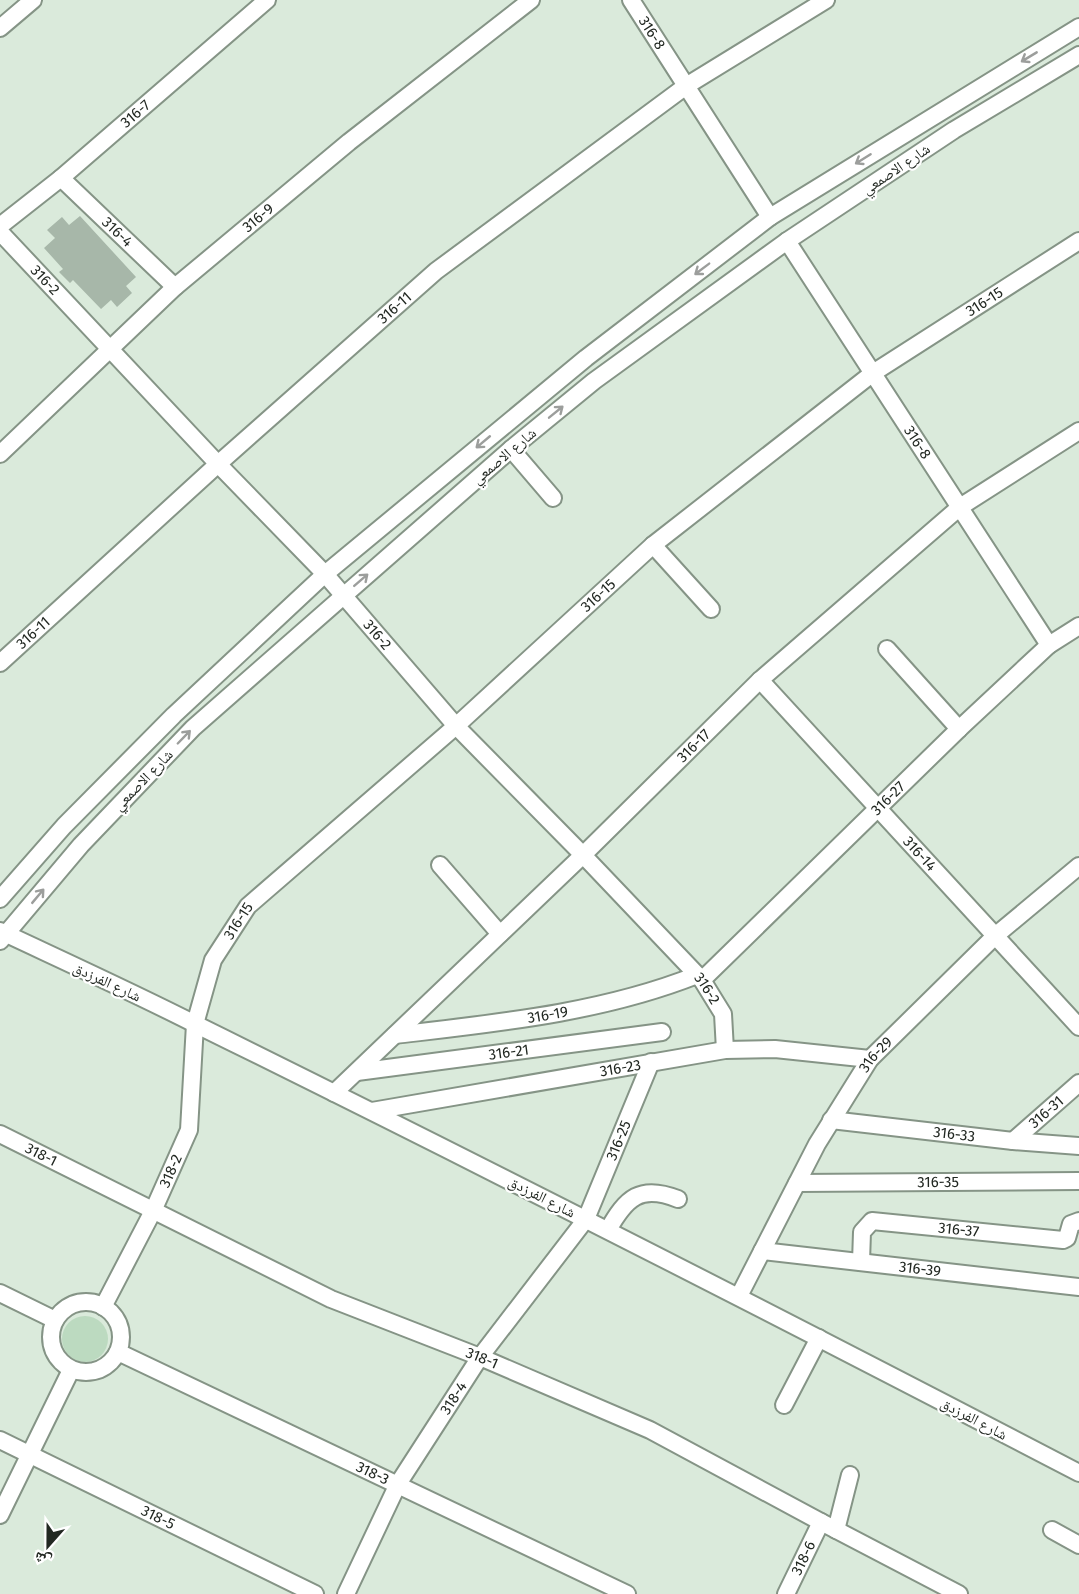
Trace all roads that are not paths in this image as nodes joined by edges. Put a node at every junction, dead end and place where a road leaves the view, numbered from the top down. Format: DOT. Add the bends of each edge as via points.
graph roads {
  1 [pos="33,0"];
  2 [pos="267,0"];
  3 [pos="631,0"];
  4 [pos="826,0"];
  5 [pos="529,1"];
  6 [pos="1079,27"];
  7 [pos="0,28"];
  8 [pos="1079,55"];
  9 [pos="686,86"];
  10 [pos="61,178"];
  11 [pos="770,217"];
  12 [pos="0,226"];
  13 [pos="0,232"];
  14 [pos="787,241"];
  15 [pos="1079,241"];
  16 [pos="175,287"];
  17 [pos="110,348"];
  18 [pos="873,373"];
  19 [pos="1079,431"];
  20 [pos="511,449"];
  21 [pos="0,453"];
  22 [pos="218,464"];
  23 [pos="553,498"];
  24 [pos="960,507"];
  25 [pos="653,545"];
  26 [pos="325,574"];
  27 [pos="343,596"];
  28 [pos="711,609"];
  29 [pos="1079,626"];
  30 [pos="1049,645"];
  31 [pos="887,649"];
  32 [pos="0,663"];
  33 [pos="760,680"];
  34 [pos="456,726"];
  35 [pos="959,729"];
  36 [pos="878,808"];
  37 [pos="584,855"];
  38 [pos="440,864"];
  39 [pos="1079,866"];
  40 [pos="0,899"];
  41 [pos="500,934"];
  42 [pos="2,935"];
  43 [pos="995,936"];
  44 [pos="700,977"];
  45 [pos="195,1024"];
  46 [pos="1079,1028"];
  47 [pos="662,1032"];
  48 [pos="395,1035"];
  49 [pos="725,1050"];
  50 [pos="870,1059"];
  51 [pos="651,1062"];
  52 [pos="357,1072"];
  53 [pos="1079,1083"];
  54 [pos="334,1093"];
  55 [pos="372,1111"];
  56 [pos="831,1120"];
  57 [pos="0,1134"];
  58 [pos="1013,1142"];
  59 [pos="1079,1146"];
  60 [pos="1079,1181"];
  61 [pos="797,1184"];
  62 [pos="678,1199"];
  63 [pos="153,1211"];
  64 [pos="586,1219"];
  65 [pos="1079,1221"];
  66 [pos="608,1230"];
  67 [pos="762,1251"];
  68 [pos="861,1262"];
  69 [pos="1079,1287"];
  70 [pos="0,1293"];
  71 [pos="739,1296"];
  72 [pos="104,1307"];
  73 [pos="55,1320"];
  74 [pos="819,1338"];
  75 [pos="118,1352"];
  76 [pos="480,1358"];
  77 [pos="71,1370"];
  78 [pos="784,1405"];
  79 [pos="0,1440"];
  80 [pos="29,1455"];
  81 [pos="1079,1473"];
  82 [pos="850,1475"];
  83 [pos="398,1484"];
  84 [pos="0,1515"];
  85 [pos="821,1522"];
  86 [pos="836,1530"];
  87 [pos="1052,1530"];
  88 [pos="1079,1545"];
  89 [pos="315,1594"];
  90 [pos="346,1594"];
  91 [pos="627,1594"];
  92 [pos="786,1594"];
  93 [pos="959,1594"];
  1 -- 7 [label="street"];
  2 -- 10 [label="street, 316-7"];
  3 -- 9 [label="street, 316-8"];
  4 -- 9 [label="street, 316-11"];
  5 -- 16 [label="street, 316-9" via="349,142"];
  6 -- 11 [label="street, شارع الاصمعي, one-way"];
  8 -- 14 [label="street, شارع الاصمعي" via="954,130"];
  9 -- 11 [label="street, 316-8"];
  9 -- 22 [label="street, 316-11" via="436,271"];
  10 -- 12 [label="street, 316-7"];
  10 -- 16 [label="street, 316-4"];
  11 -- 26 [label="street, شارع الاصمعي, one-way" via="586,358"];
  13 -- 17 [label="street, 316-2"];
  14 -- 18 [label="street, 316-8"];
  20 -- 14 [label="street, شارع الاصمعي, one-way" via="594,381"];
  15 -- 18 [label="street, 316-15"];
  16 -- 17 [label="street, 316-9"];
  17 -- 21 [label="street, 316-9"];
  17 -- 22 [label="street, 316-2"];
  18 -- 24 [label="street, 316-8"];
  18 -- 25 [label="street, 316-15"];
  19 -- 24 [label="street, 316-17"];
  20 -- 23 [label="street"];
  27 -- 20 [label="street, شارع الاصمعي, one-way"];
  22 -- 26 [label="street, 316-2"];
  22 -- 32 [label="street, 316-11"];
  24 -- 30 [label="street, 316-8"];
  24 -- 33 [label="street, 316-17"];
  25 -- 28 [label="street"];
  25 -- 34 [label="street, 316-15"];
  26 -- 27 [label="street, 316-2"];
  26 -- 40 [label="street, شارع الاصمعي" via="174,715 64,826"];
  27 -- 34 [label="street, 316-2"];
  42 -- 27 [label="street, شارع الاصمعي, one-way" via="193,728"];
  29 -- 30 [label="street, 316-27"];
  30 -- 35 [label="street, 316-27"];
  31 -- 35 [label="street"];
  33 -- 36 [label="street, 316-14"];
  33 -- 37 [label="street, 316-17"];
  34 -- 37 [label="street, 316-2"];
  34 -- 45 [label="street, 316-15" via="248,906 213,960"];
  35 -- 36 [label="street, 316-27"];
  36 -- 43 [label="street, 316-14"];
  36 -- 44 [label="street, 316-27"];
  37 -- 41 [label="street, 316-17"];
  37 -- 44 [label="street, 316-2"];
  38 -- 41 [label="street"];
  39 -- 43 [label="street, 316-29"];
  41 -- 48 [label="street, 316-17"];
  42 -- 45 [label="street, شارع الفرزدق"];
  43 -- 46 [label="street, 316-14"];
  43 -- 50 [label="street, 316-29"];
  44 -- 48 [label="street, 316-19" via="585,1008"];
  44 -- 49 [label="street, 316-2" via="723,1014"];
  45 -- 54 [label="street, شارع الفرزدق"];
  45 -- 63 [label="street, 318-2" via="189,1130"];
  47 -- 52 [label="street, 316-21"];
  48 -- 52 [label="street, 316-17"];
  49 -- 50 [label="street, 316-23" via="775,1049"];
  49 -- 51 [label="street, 316-23"];
  50 -- 56 [label="street, 316-29"];
  51 -- 55 [label="street, 316-23"];
  51 -- 64 [label="street, 316-25"];
  52 -- 54 [label="street, 316-17"];
  53 -- 58 [label="street, 316-31"];
  54 -- 55 [label="street, شارع الفرزدق"];
  55 -- 64 [label="street, شارع الفرزدق"];
  56 -- 58 [label="street, 316-33"];
  56 -- 61 [label="street, 316-29"];
  57 -- 63 [label="street, 318-1"];
  58 -- 59 [label="street, 316-33"];
  60 -- 61 [label="street, 316-35"];
  61 -- 67 [label="street, 316-29"];
  62 -- 66 [label="street" via="651,1192 626,1202"];
  63 -- 72 [label="street, 318-2"];
  63 -- 76 [label="street, 318-1" via="331,1299"];
  64 -- 66 [label="street, شارع الفرزدق"];
  64 -- 76 [label="street, 318-4"];
  65 -- 68 [label="street, 316-37" via="1071,1224 1063,1240 872,1221 862,1232"];
  66 -- 71 [label="street, شارع الفرزدق"];
  67 -- 68 [label="street, 316-39"];
  67 -- 71 [label="street, 316-29"];
  68 -- 69 [label="street, 316-39"];
  70 -- 73 [label="street"];
  71 -- 74 [label="street, شارع الفرزدق"];
  72 -- 73 [label="street" via="82,1302 71,1305"];
  72 -- 75 [label="street" via="118,1322"];
  73 -- 77 [label="street" via="51,1331 54,1354"];
  74 -- 78 [label="street"];
  74 -- 81 [label="street, شارع الفرزدق"];
  75 -- 77 [label="street" via="112,1361 93,1372"];
  75 -- 83 [label="street, 318-3"];
  76 -- 83 [label="street, 318-4"];
  76 -- 85 [label="street, 318-1" via="650,1430"];
  77 -- 80 [label="street"];
  79 -- 80 [label="street, 318-5"];
  80 -- 84 [label="street"];
  80 -- 89 [label="street, 318-5"];
  82 -- 86 [label="street"];
  83 -- 90 [label="street, 318-4"];
  83 -- 91 [label="street, 318-3"];
  85 -- 86 [label="street, 318-1"];
  85 -- 92 [label="street, 318-6"];
  86 -- 93 [label="street, 318-1"];
  87 -- 88 [label="street"];
}
